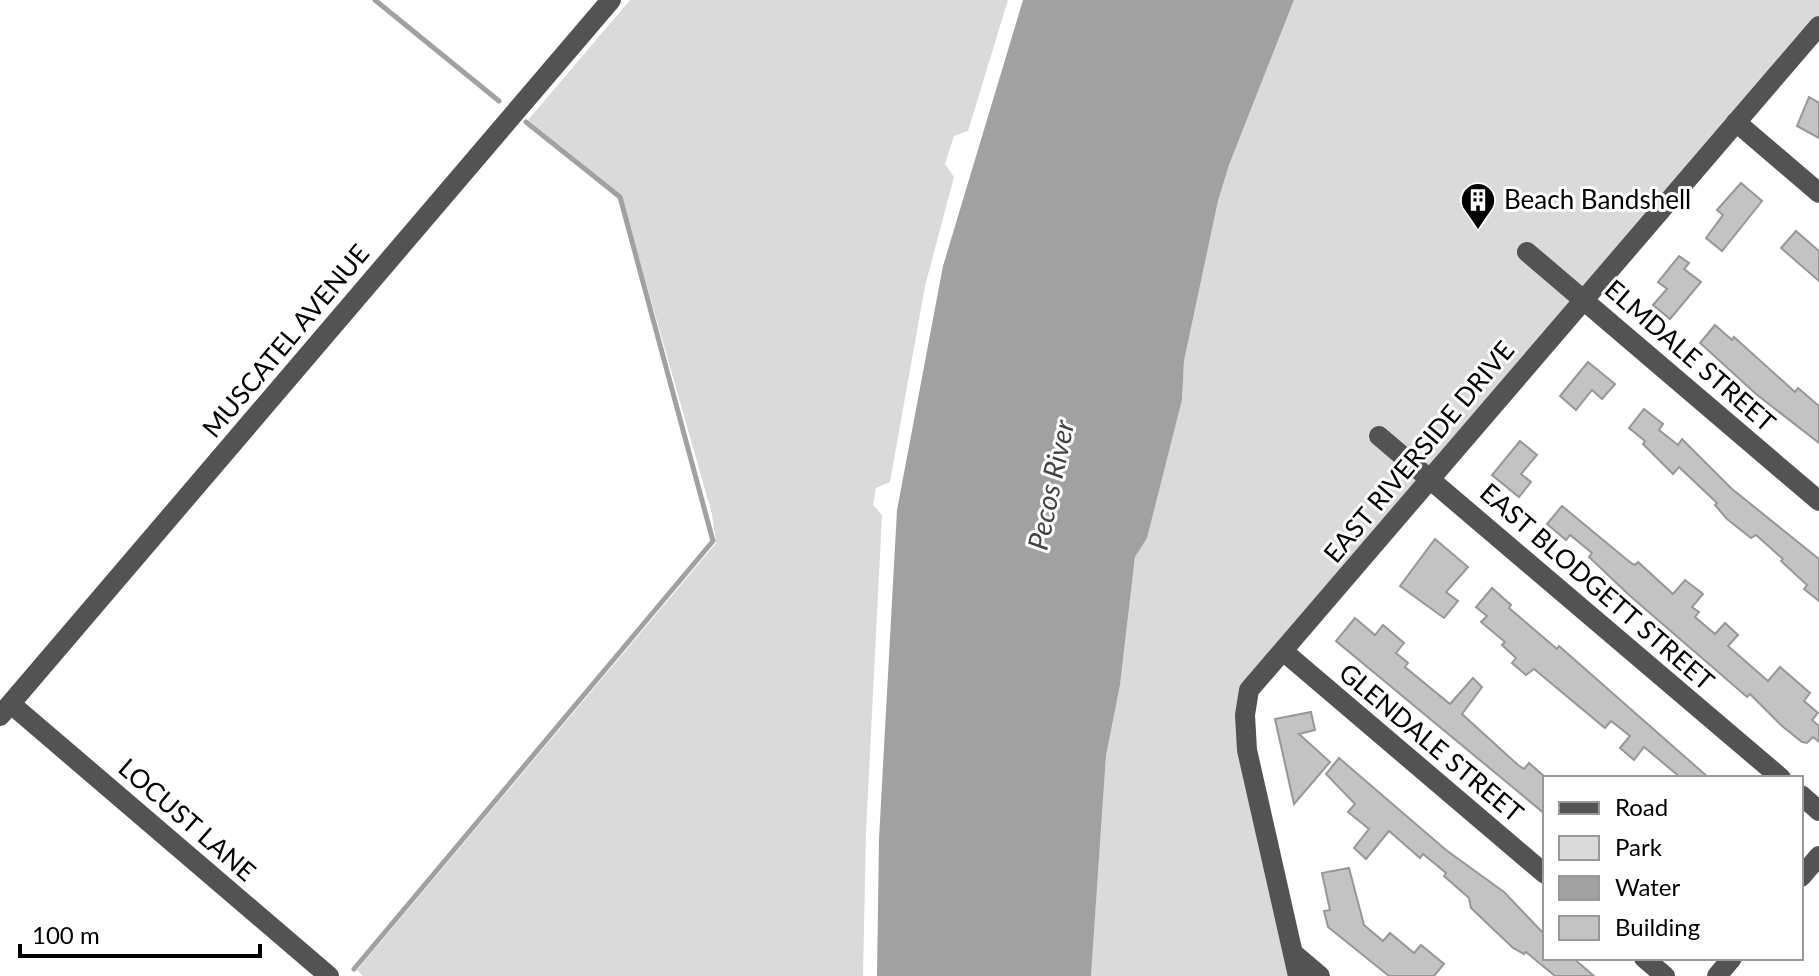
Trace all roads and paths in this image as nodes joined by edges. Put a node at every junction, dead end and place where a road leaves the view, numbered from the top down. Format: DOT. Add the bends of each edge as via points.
graph roads {
  1 [pos="611,0"];
  2 [pos="1819,26"];
  3 [pos="1736,122"];
  4 [pos="1819,193"];
  5 [pos="1527,252"];
  6 [pos="1584,299"];
  7 [pos="1379,436"];
  8 [pos="1430,478"];
  9 [pos="1819,501"];
  10 [pos="1283,651"];
  11 [pos="5,710"];
  12 [pos="1779,776"];
  13 [pos="1803,797"];
  14 [pos="1819,811"];
  15 [pos="1819,856"];
  16 [pos="1543,872"];
  17 [pos="1803,875"];
  18 [pos="1294,954"];
  19 [pos="1646,960"];
  20 [pos="1730,960"];
  21 [pos="329,976"];
  22 [pos="1298,976"];
  23 [pos="1320,976"];
  24 [pos="1665,976"];
  25 [pos="1717,976"];
  1 -- 11 [label="street, MUSCATEL AVENUE"];
  2 -- 3 [label="street, EAST RIVERSIDE DRIVE"];
  3 -- 4 [label="street"];
  3 -- 6 [label="street, EAST RIVERSIDE DRIVE"];
  5 -- 6 [label="street, ELMDALE STREET"];
  6 -- 8 [label="street, EAST RIVERSIDE DRIVE"];
  6 -- 9 [label="street, ELMDALE STREET"];
  7 -- 8 [label="street, EAST BLODGETT STREET"];
  8 -- 10 [label="street, EAST RIVERSIDE DRIVE"];
  8 -- 12 [label="street, EAST BLODGETT STREET"];
  10 -- 16 [label="street, GLENDALE STREET"];
  10 -- 18 [label="street, EAST RIVERSIDE DRIVE" via="1249,690 1245,735"];
  11 -- 21 [label="street, LOCUST LANE"];
  13 -- 14 [label="street"];
  15 -- 17 [label="street"];
  18 -- 22 [label="street, EAST RIVERSIDE DRIVE"];
  18 -- 23 [label="street"];
  19 -- 24 [label="street"];
  20 -- 25 [label="street"];
}
